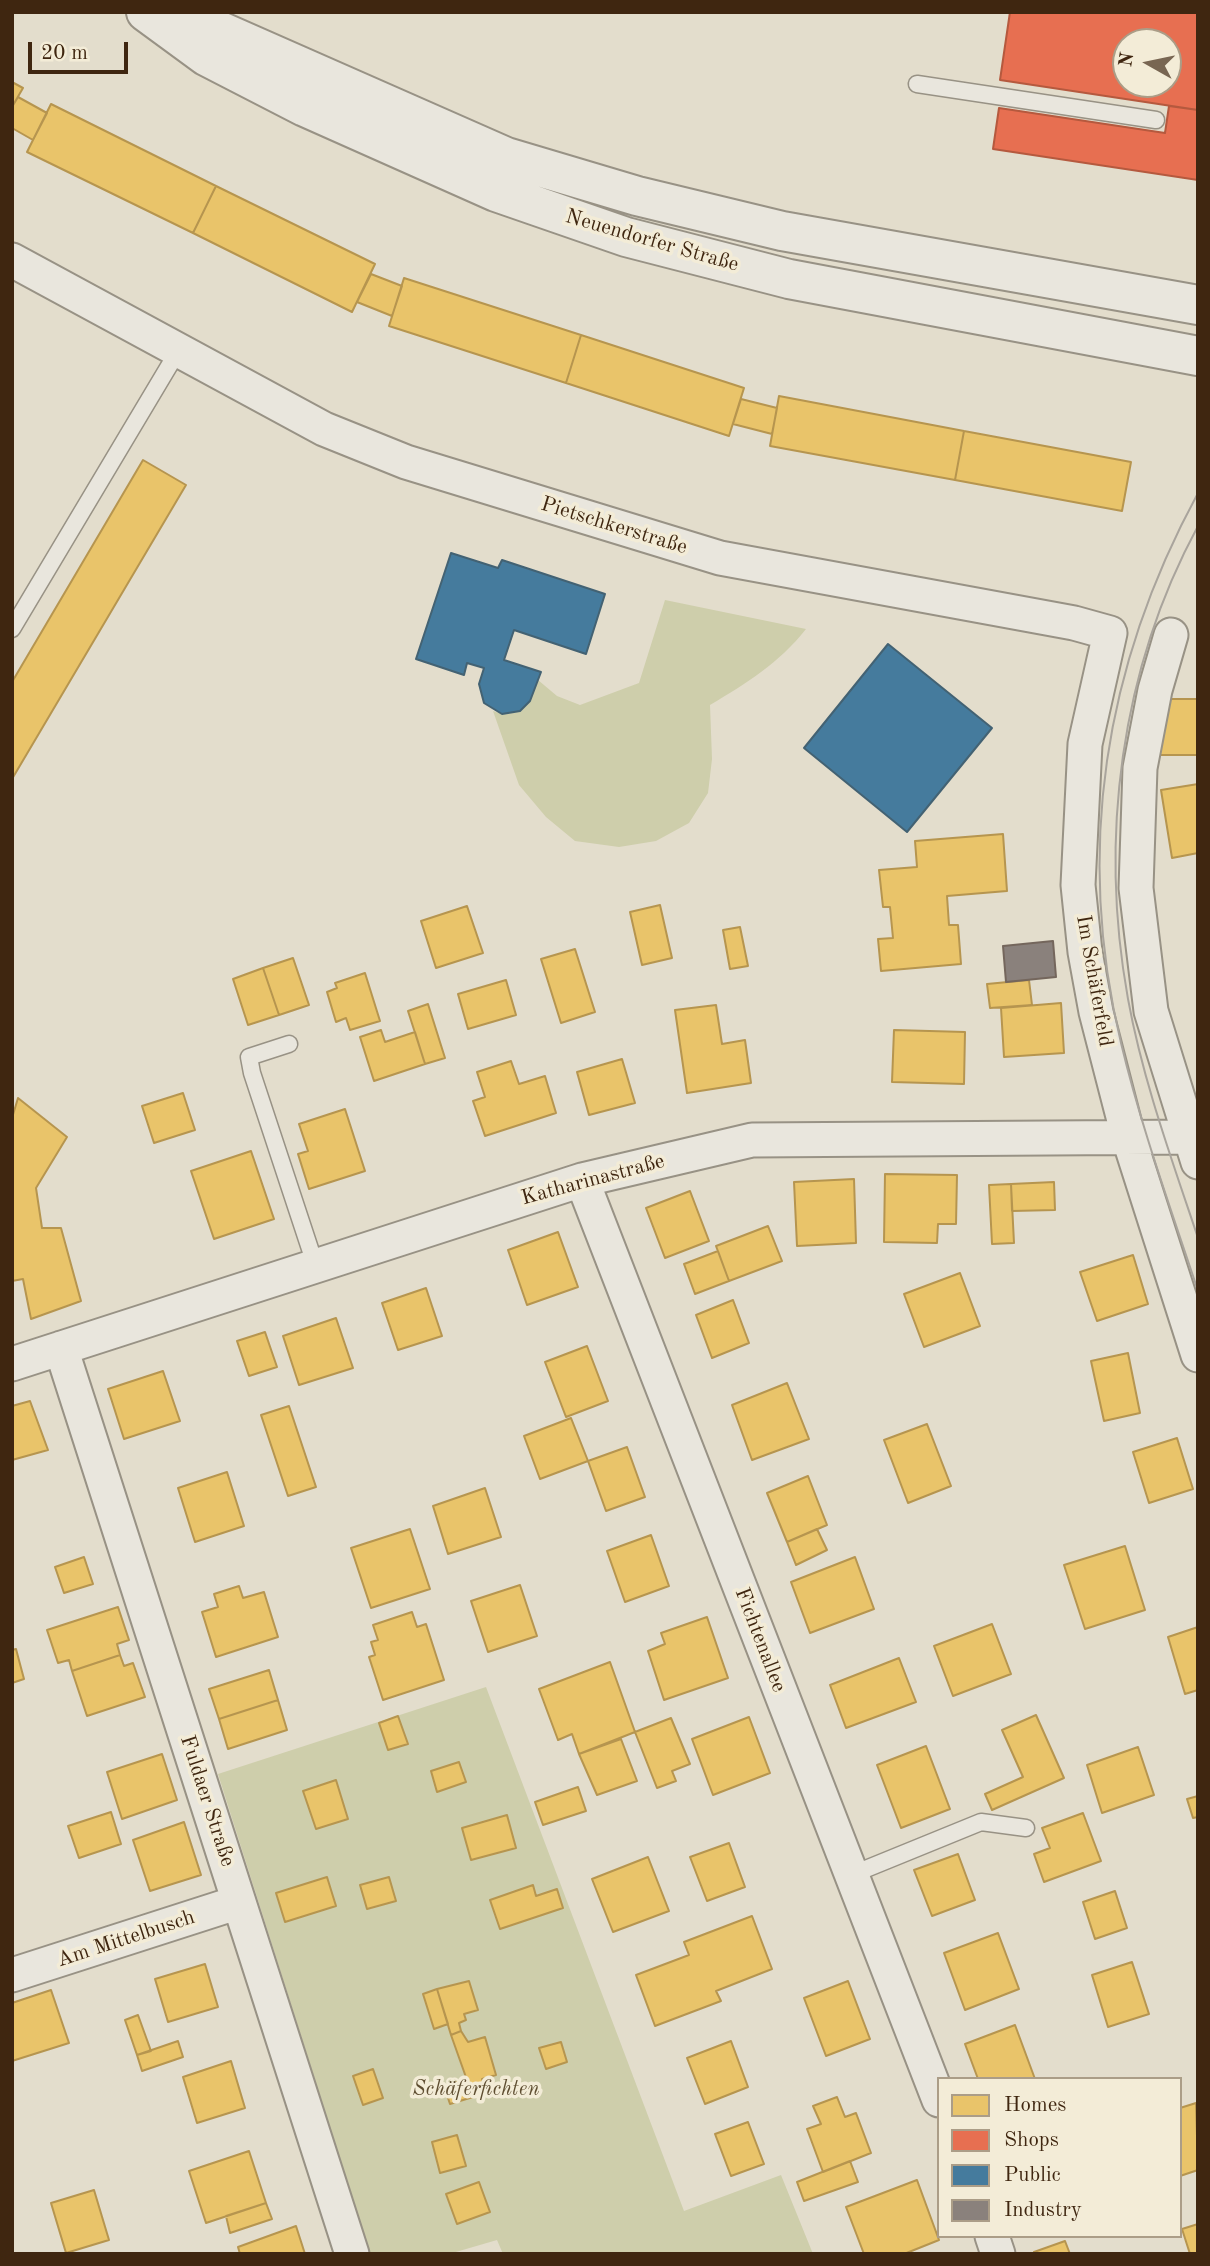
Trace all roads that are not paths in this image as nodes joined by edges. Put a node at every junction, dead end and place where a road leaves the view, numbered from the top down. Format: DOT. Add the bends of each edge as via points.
graph roads {
  1 [pos="146,12"];
  2 [pos="177,12"];
  3 [pos="917,84"];
  4 [pos="1156,120"];
  5 [pos="12,260"];
  6 [pos="1198,305"];
  7 [pos="178,351"];
  8 [pos="1198,356"];
  9 [pos="1074,623"];
  10 [pos="12,629"];
  11 [pos="1171,635"];
  12 [pos="289,1044"];
  13 [pos="1128,1136"];
  14 [pos="1195,1145"];
  15 [pos="582,1180"];
  16 [pos="316,1267"];
  17 [pos="61,1348"];
  18 [pos="1198,1355"];
  19 [pos="12,1364"];
  20 [pos="1026,1828"];
  21 [pos="851,1875"];
  22 [pos="239,1902"];
  23 [pos="12,1975"];
  24 [pos="937,2095"];
  25 [pos="352,2254"];
  1 -- 8 [label="street, Neuendorfer Straße" via="206,56 304,107 496,192 626,237 789,279"];
  2 -- 6 [label="street, Neuendorfer Straße" via="506,157 636,196 782,231"];
  3 -- 4 [label="lane"];
  5 -- 7 [label="street, Pietschkerstraße"];
  7 -- 9 [label="street, Pietschkerstraße" via="324,429 405,462 720,558"];
  7 -- 10 [label="lane"];
  9 -- 13 [label="street, Im Schäferfeld" via="1110,634 1085,744 1078,885 1096,1012"];
  11 -- 14 [label="street" via="1140,768 1136,888 1151,1011"];
  12 -- 16 [label="lane" via="249,1057"];
  13 -- 14 [label="street, Katharinastraße"];
  13 -- 15 [label="street, Katharinastraße" via="752,1140"];
  13 -- 18 [label="street, Im Schäferfeld"];
  15 -- 16 [label="street, Katharinastraße"];
  15 -- 21 [label="street, Fichtenallee"];
  16 -- 17 [label="street, Katharinastraße"];
  17 -- 19 [label="street, Katharinastraße"];
  17 -- 22 [label="street, Fuldaer Straße"];
  20 -- 21 [label="lane" via="981,1822"];
  21 -- 24 [label="street, Fichtenallee"];
  22 -- 23 [label="street, Am Mittelbusch"];
  22 -- 25 [label="street, Fuldaer Straße"];
}
